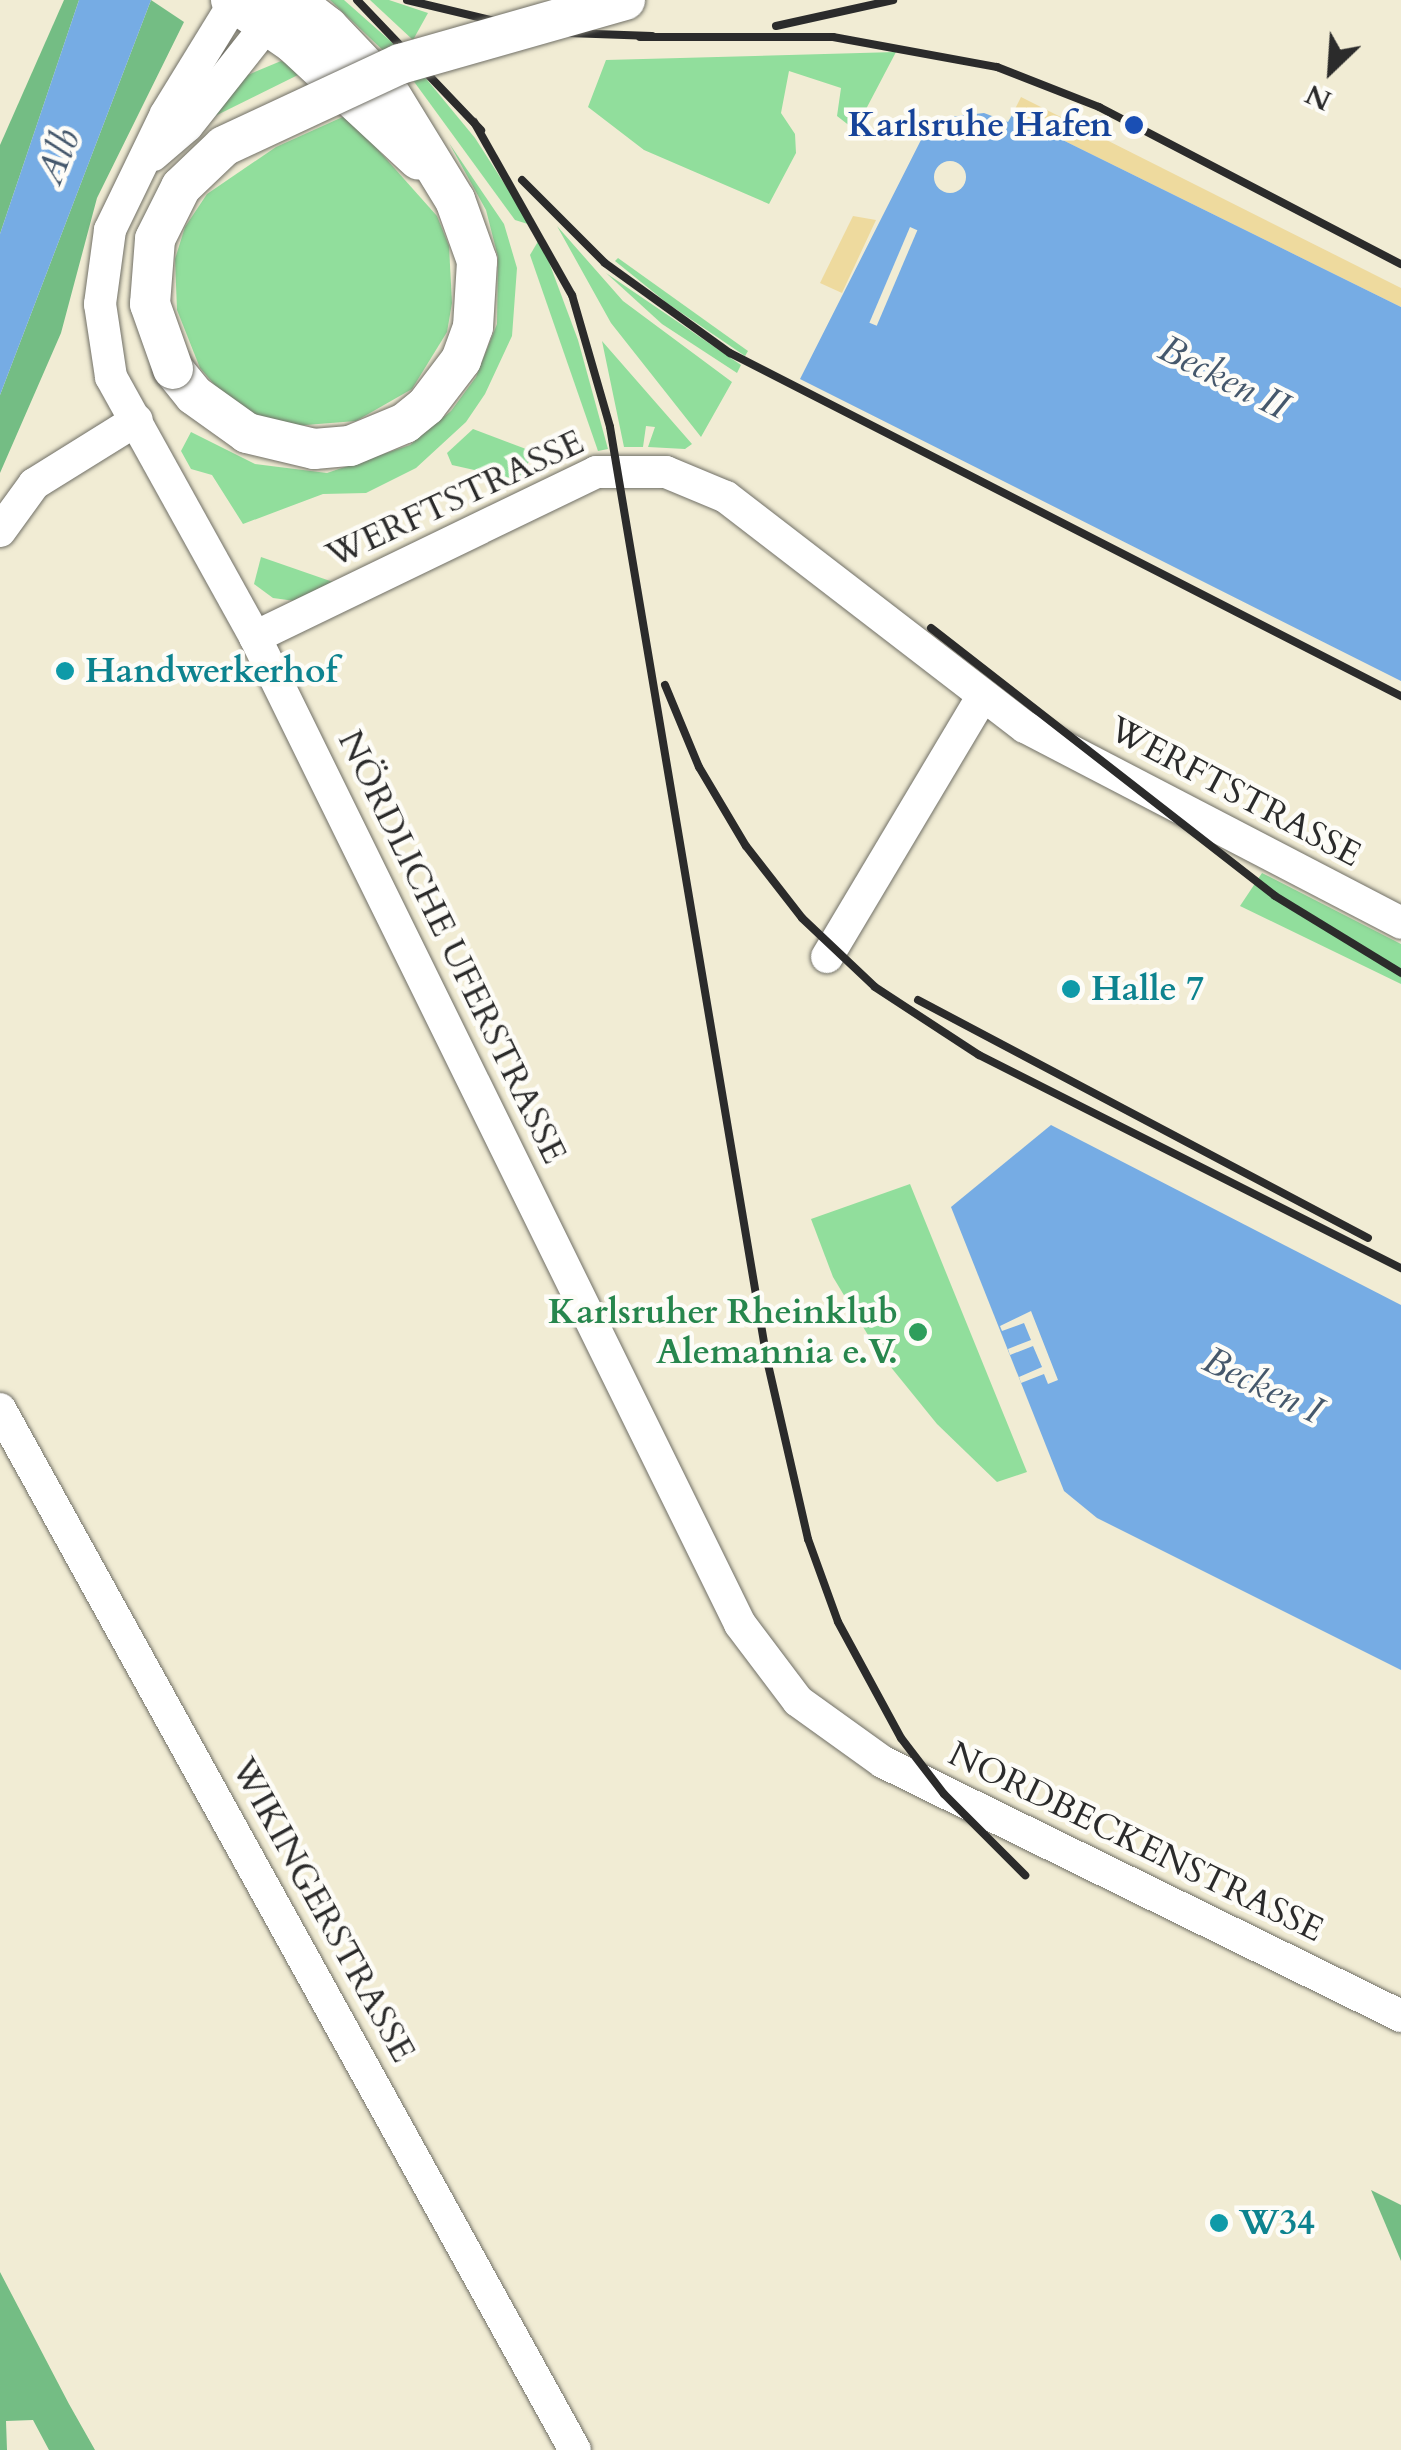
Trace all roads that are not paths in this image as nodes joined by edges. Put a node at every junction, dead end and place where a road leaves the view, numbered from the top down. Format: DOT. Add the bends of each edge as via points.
graph roads {
  1 [pos="625,0"];
  2 [pos="234,1"];
  3 [pos="282,8"];
  4 [pos="142,164"];
  5 [pos="136,420"];
  6 [pos="0,531"];
  7 [pos="255,637"];
  8 [pos="981,699"];
  9 [pos="1401,923"];
  10 [pos="827,958"];
  11 [pos="0,1410"];
  12 [pos="839,1734"];
  13 [pos="1401,2016"];
  14 [pos="574,2450"];
  1 -- 3 [label="main road, bridge" via="400,64 224,146 181,186 156,239 150,304 173,370 217,416 278,443 350,446 406,423 444,387 473,326 477,261 468,224 386,89 328,26"];
  2 -- 3 [label="main road"];
  2 -- 4 [label="street, NÖRDLICHE UFERSTRASSE"];
  3 -- 4 [label="street, NÖRDLICHE UFERSTRASSE" via="186,126"];
  4 -- 5 [label="street, NÖRDLICHE UFERSTRASSE" via="110,230 100,304 111,377"];
  5 -- 6 [label="street" via="34,484"];
  5 -- 7 [label="street, NÖRDLICHE UFERSTRASSE"];
  7 -- 8 [label="street, WERFTSTRASSE" via="574,481 596,472 645,470 695,480 726,497"];
  7 -- 12 [label="street, NÖRDLICHE UFERSTRASSE" via="740,1624 783,1685"];
  8 -- 9 [label="street, WERFTSTRASSE"];
  8 -- 10 [label="street"];
  11 -- 14 [label="street, WIKINGERSTRASSE"];
  12 -- 13 [label="street, NORDBECKENSTRASSE" via="944,1794"];
}
